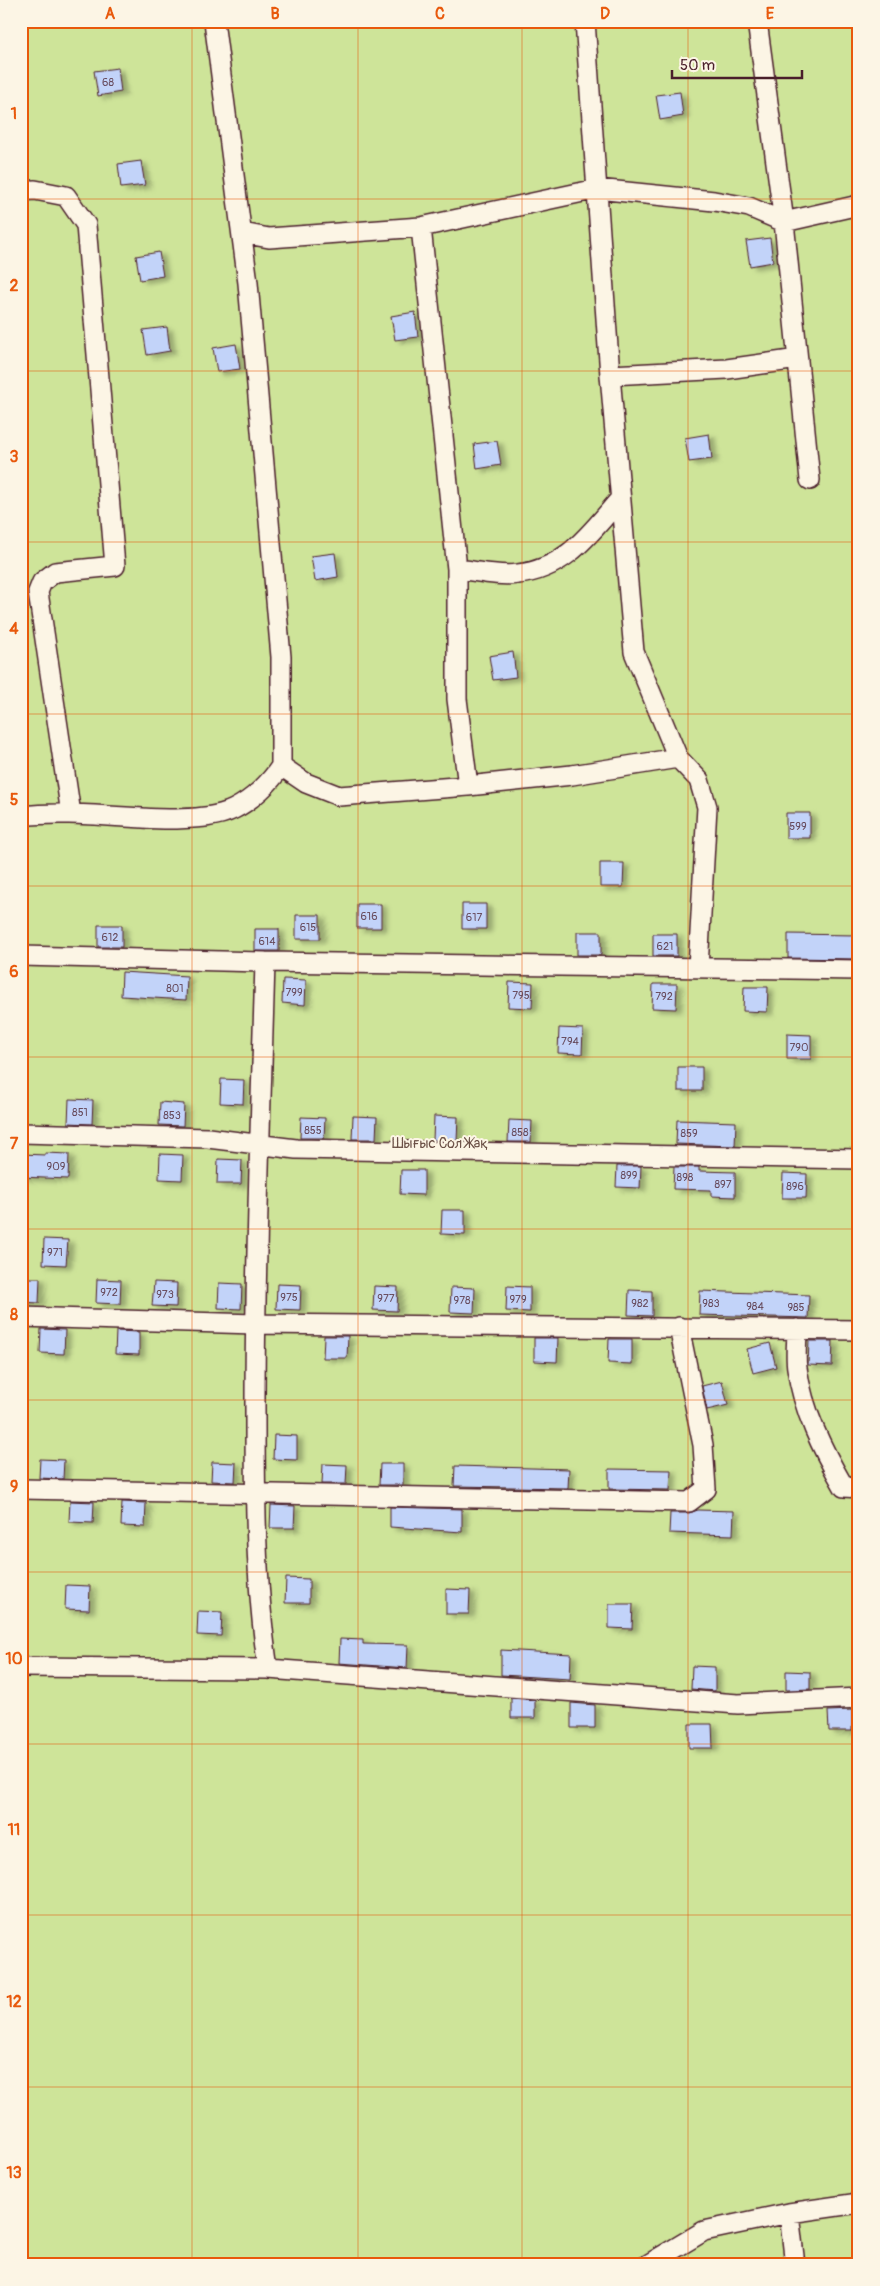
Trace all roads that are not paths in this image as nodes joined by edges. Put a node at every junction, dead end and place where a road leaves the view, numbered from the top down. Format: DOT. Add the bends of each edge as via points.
graph roads {
  1 [pos="214,21"];
  2 [pos="586,21"];
  3 [pos="757,21"];
  4 [pos="597,190"];
  5 [pos="21,191"];
  6 [pos="859,204"];
  7 [pos="784,222"];
  8 [pos="422,227"];
  9 [pos="242,233"];
  10 [pos="798,359"];
  11 [pos="610,375"];
  12 [pos="810,480"];
  13 [pos="620,499"];
  14 [pos="457,569"];
  15 [pos="678,758"];
  16 [pos="281,766"];
  17 [pos="468,786"];
  18 [pos="71,814"];
  19 [pos="21,816"];
  20 [pos="21,956"];
  21 [pos="265,962"];
  22 [pos="698,968"];
  23 [pos="859,970"];
  24 [pos="21,1133"];
  25 [pos="260,1144"];
  26 [pos="859,1159"];
  27 [pos="21,1317"];
  28 [pos="255,1324"];
  29 [pos="679,1327"];
  30 [pos="797,1329"];
  31 [pos="859,1330"];
  32 [pos="851,1487"];
  33 [pos="21,1489"];
  34 [pos="256,1494"];
  35 [pos="859,1500"];
  36 [pos="21,1667"];
  37 [pos="268,1669"];
  38 [pos="859,1698"];
  39 [pos="859,2203"];
  40 [pos="789,2213"];
  41 [pos="648,2265"];
  42 [pos="795,2265"];
  1 -- 9 [label="street"];
  2 -- 4 [label="street"];
  3 -- 7 [label="street"];
  4 -- 7 [label="street" via="723,202 749,207"];
  4 -- 8 [label="street"];
  4 -- 11 [label="street"];
  5 -- 18 [label="street" via="35,190 66,196 86,225 115,566 55,572 42,582 38,592"];
  6 -- 7 [label="street"];
  7 -- 10 [label="street"];
  8 -- 9 [label="street" via="269,238"];
  8 -- 14 [label="street"];
  9 -- 16 [label="street" via="282,657"];
  10 -- 11 [label="street" via="727,368"];
  10 -- 12 [label="street"];
  11 -- 13 [label="street"];
  13 -- 14 [label="street" via="573,551 549,567 517,575"];
  13 -- 15 [label="street" via="634,652"];
  14 -- 17 [label="street" via="457,699"];
  15 -- 17 [label="street"];
  15 -- 22 [label="street" via="699,780 707,807"];
  16 -- 17 [label="street" via="306,783 338,796"];
  16 -- 18 [label="street" via="271,782 234,809 199,818 140,819"];
  18 -- 19 [label="street"];
  20 -- 21 [label="street"];
  21 -- 22 [label="street"];
  21 -- 25 [label="street"];
  22 -- 23 [label="street"];
  24 -- 25 [label="street" via="208,1138"];
  25 -- 26 [label="street" via="296,1149"];
  25 -- 28 [label="street"];
  27 -- 28 [label="street"];
  28 -- 29 [label="street"];
  28 -- 34 [label="street"];
  29 -- 30 [label="street"];
  29 -- 34 [label="street" via="703,1445 706,1489 689,1502"];
  30 -- 31 [label="street"];
  30 -- 32 [label="street" via="797,1366 803,1398 820,1445"];
  32 -- 35 [label="street"];
  33 -- 34 [label="street"];
  34 -- 37 [label="street" via="261,1619"];
  36 -- 37 [label="street"];
  37 -- 38 [label="street" via="738,1704"];
  39 -- 40 [label="street"];
  40 -- 41 [label="street" via="704,2231"];
  40 -- 42 [label="street"];
}
